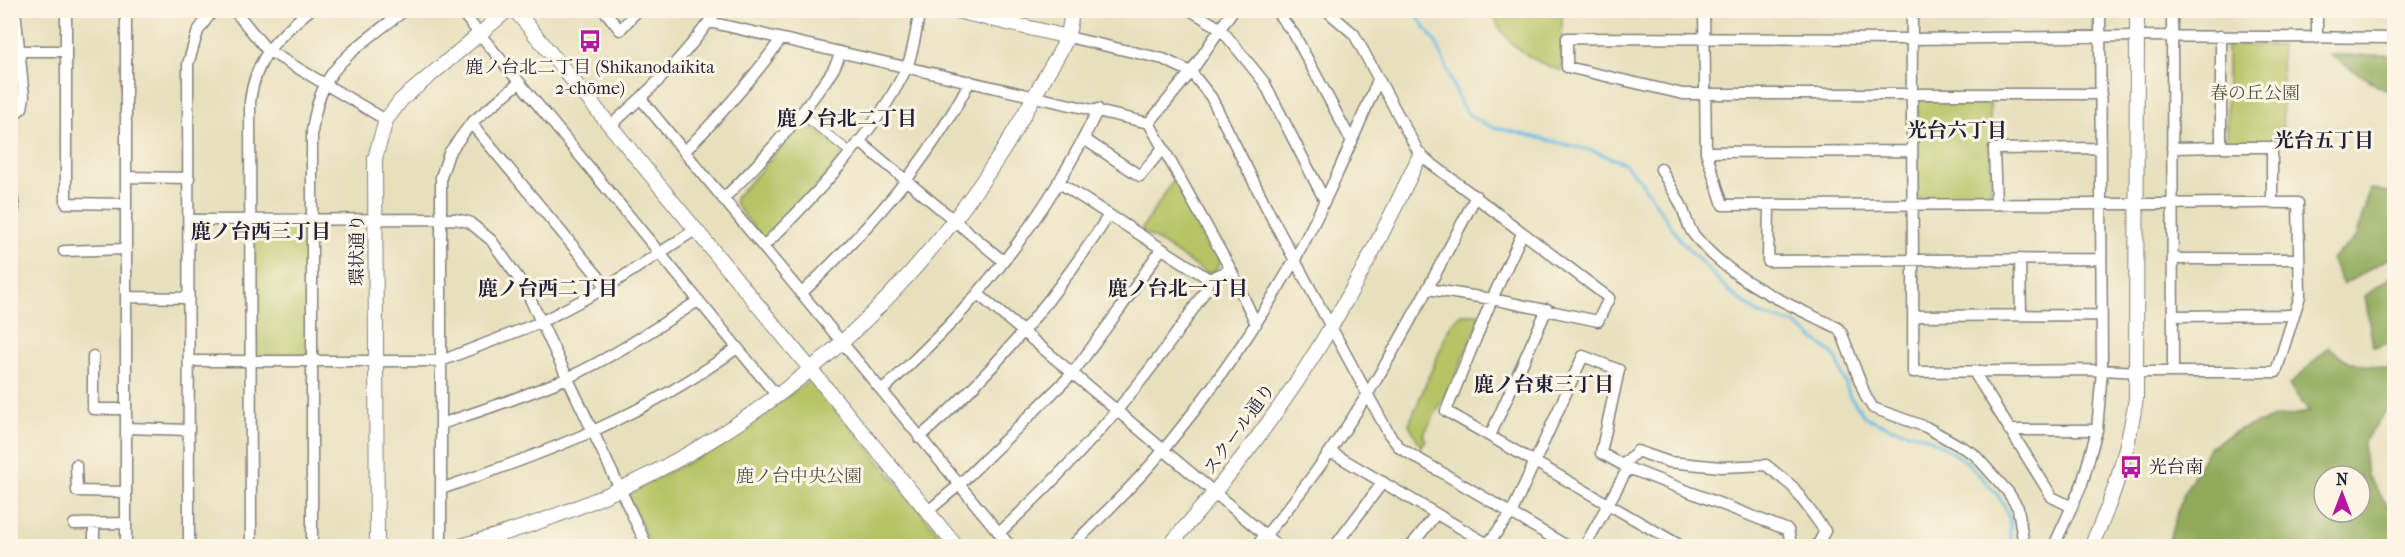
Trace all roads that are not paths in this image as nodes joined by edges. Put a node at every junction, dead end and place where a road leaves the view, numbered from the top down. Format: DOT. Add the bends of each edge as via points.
graph roads {
  1 [pos="15,10"];
  2 [pos="66,10"];
  3 [pos="126,10"];
  4 [pos="213,10"];
  5 [pos="234,10"];
  6 [pos="310,10"];
  7 [pos="405,10"];
  8 [pos="460,10"];
  9 [pos="508,10"];
  10 [pos="515,10"];
  11 [pos="604,10"];
  12 [pos="638,10"];
  13 [pos="717,10"];
  14 [pos="920,10"];
  15 [pos="951,10"];
  16 [pos="1072,10"];
  17 [pos="1190,10"];
  18 [pos="1233,10"];
  19 [pos="1275,10"];
  20 [pos="1326,10"];
  21 [pos="1704,10"];
  22 [pos="1912,10"];
  23 [pos="2100,10"];
  24 [pos="2137,10"];
  25 [pos="2172,10"];
  26 [pos="2317,10"];
  27 [pos="710,22"];
  28 [pos="1221,29"];
  29 [pos="478,33"];
  30 [pos="2100,36"];
  31 [pos="2137,36"];
  32 [pos="2172,36"];
  33 [pos="2221,36"];
  34 [pos="1068,37"];
  35 [pos="1704,38"];
  36 [pos="2317,38"];
  37 [pos="2394,38"];
  38 [pos="781,39"];
  39 [pos="1912,39"];
  40 [pos="267,50"];
  41 [pos="20,51"];
  42 [pos="66,51"];
  43 [pos="840,52"];
  44 [pos="908,67"];
  45 [pos="1191,72"];
  46 [pos="1378,80"];
  47 [pos="970,81"];
  48 [pos="519,83"];
  49 [pos="324,85"];
  50 [pos="1912,94"];
  51 [pos="2101,94"];
  52 [pos="1034,95"];
  53 [pos="1704,95"];
  54 [pos="641,99"];
  55 [pos="1098,109"];
  56 [pos="802,114"];
  57 [pos="10,118"];
  58 [pos="386,120"];
  59 [pos="471,123"];
  60 [pos="1149,123"];
  61 [pos="610,126"];
  62 [pos="1084,139"];
  63 [pos="859,141"];
  64 [pos="1352,142"];
  65 [pos="2221,147"];
  66 [pos="1163,148"];
  67 [pos="2100,148"];
  68 [pos="2172,148"];
  69 [pos="1911,151"];
  70 [pos="684,152"];
  71 [pos="850,152"];
  72 [pos="1706,152"];
  73 [pos="1420,155"];
  74 [pos="1661,169"];
  75 [pos="126,177"];
  76 [pos="189,178"];
  77 [pos="10,181"];
  78 [pos="905,181"];
  79 [pos="1058,182"];
  80 [pos="1476,196"];
  81 [pos="723,199"];
  82 [pos="1324,201"];
  83 [pos="2272,203"];
  84 [pos="126,204"];
  85 [pos="1913,204"];
  86 [pos="1996,204"];
  87 [pos="2101,204"];
  88 [pos="2138,204"];
  89 [pos="2172,204"];
  90 [pos="1769,205"];
  91 [pos="1109,215"];
  92 [pos="250,219"];
  93 [pos="312,219"];
  94 [pos="375,219"];
  95 [pos="440,219"];
  96 [pos="189,220"];
  97 [pos="954,220"];
  98 [pos="10,222"];
  99 [pos="695,230"];
  100 [pos="1522,234"];
  101 [pos="763,247"];
  102 [pos="126,249"];
  103 [pos="1161,249"];
  104 [pos="64,251"];
  105 [pos="660,254"];
  106 [pos="2020,259"];
  107 [pos="2101,259"];
  108 [pos="2173,259"];
  109 [pos="2300,259"];
  110 [pos="1294,260"];
  111 [pos="1003,261"];
  112 [pos="1913,261"];
  113 [pos="1231,270"];
  114 [pos="1209,279"];
  115 [pos="607,287"];
  116 [pos="1428,289"];
  117 [pos="801,294"];
  118 [pos="978,294"];
  119 [pos="126,297"];
  120 [pos="189,298"];
  121 [pos="1492,299"];
  122 [pos="698,301"];
  123 [pos="1547,309"];
  124 [pos="2021,315"];
  125 [pos="2101,315"];
  126 [pos="2294,315"];
  127 [pos="1914,316"];
  128 [pos="2173,316"];
  129 [pos="541,322"];
  130 [pos="1256,324"];
  131 [pos="1331,327"];
  132 [pos="1024,333"];
  133 [pos="842,343"];
  134 [pos="737,348"];
  135 [pos="93,356"];
  136 [pos="441,361"];
  137 [pos="189,362"];
  138 [pos="251,362"];
  139 [pos="312,362"];
  140 [pos="376,362"];
  141 [pos="2102,370"];
  142 [pos="811,371"];
  143 [pos="1974,372"];
  144 [pos="2138,372"];
  145 [pos="2173,372"];
  146 [pos="1072,374"];
  147 [pos="567,378"];
  148 [pos="882,391"];
  149 [pos="777,396"];
  150 [pos="1368,396"];
  151 [pos="126,409"];
  152 [pos="1117,411"];
  153 [pos="441,424"];
  154 [pos="126,428"];
  155 [pos="189,430"];
  156 [pos="2009,430"];
  157 [pos="2097,430"];
  158 [pos="593,432"];
  159 [pos="1490,436"];
  160 [pos="920,438"];
  161 [pos="1163,450"];
  162 [pos="1331,452"];
  163 [pos="1534,463"];
  164 [pos="76,465"];
  165 [pos="1625,467"];
  166 [pos="1383,482"];
  167 [pos="958,485"];
  168 [pos="441,489"];
  169 [pos="621,490"];
  170 [pos="126,492"];
  171 [pos="1214,494"];
  172 [pos="1608,505"];
  173 [pos="2072,507"];
  174 [pos="927,512"];
  175 [pos="1436,514"];
  176 [pos="1511,514"];
  177 [pos="94,523"];
  178 [pos="126,523"];
  179 [pos="74,524"];
  180 [pos="999,533"];
  181 [pos="1266,536"];
  182 [pos="94,546"];
  183 [pos="126,546"];
  184 [pos="189,546"];
  185 [pos="251,546"];
  186 [pos="312,546"];
  187 [pos="377,546"];
  188 [pos="441,546"];
  189 [pos="460,546"];
  190 [pos="646,546"];
  191 [pos="956,546"];
  192 [pos="1010,546"];
  193 [pos="1072,546"];
  194 [pos="1169,546"];
  195 [pos="1256,546"];
  196 [pos="1278,546"];
  197 [pos="1335,546"];
  198 [pos="1411,546"];
  199 [pos="1489,546"];
  200 [pos="1567,546"];
  201 [pos="1585,546"];
  202 [pos="1681,546"];
  203 [pos="1785,546"];
  204 [pos="1817,546"];
  205 [pos="2024,546"];
  206 [pos="2054,546"];
  207 [pos="2091,546"];
  1 -- 41 [label="street"];
  2 -- 42 [label="street"];
  3 -- 75 [label="street"];
  4 -- 76 [label="street" via="198,32 188,64"];
  5 -- 40 [label="street"];
  6 -- 40 [label="street"];
  7 -- 49 [label="street" via="352,52"];
  8 -- 29 [label="street"];
  9 -- 29 [label="street, 環状通り"];
  10 -- 61 [label="street"];
  11 -- 12 [label="street" via="620,30"];
  13 -- 27 [label="street"];
  14 -- 44 [label="street"];
  15 -- 34 [label="street"];
  16 -- 34 [label="street"];
  17 -- 28 [label="street"];
  18 -- 28 [label="street"];
  19 -- 64 [label="street" via="1294,34"];
  20 -- 46 [label="street" via="1354,34"];
  21 -- 35 [label="street"];
  22 -- 39 [label="street"];
  23 -- 30 [label="street"];
  24 -- 31 [label="street"];
  25 -- 32 [label="street"];
  26 -- 36 [label="street"];
  27 -- 38 [label="street"];
  27 -- 54 [label="street"];
  28 -- 45 [label="street"];
  28 -- 82 [label="street" via="1264,82"];
  29 -- 48 [label="street"];
  29 -- 58 [label="street, 環状通り" via="408,91"];
  30 -- 31 [label="street"];
  30 -- 39 [label="street"];
  30 -- 51 [label="street"];
  31 -- 32 [label="street"];
  31 -- 88 [label="street"];
  32 -- 33 [label="street"];
  32 -- 68 [label="street"];
  33 -- 36 [label="street"];
  33 -- 65 [label="street"];
  34 -- 45 [label="street" via="1163,59"];
  34 -- 52 [label="street"];
  35 -- 39 [label="street"];
  35 -- 53 [label="street"];
  35 -- 53 [label="street" via="1567,38 1567,67 1683,94"];
  36 -- 37 [label="street"];
  38 -- 43 [label="street"];
  38 -- 70 [label="street" via="747,85"];
  39 -- 50 [label="street"];
  40 -- 49 [label="street"];
  40 -- 92 [label="street" via="255,75 250,102"];
  41 -- 42 [label="street"];
  41 -- 57 [label="street" via="24,97 22,108"];
  42 -- 84 [label="street" via="66,203"];
  43 -- 44 [label="street"];
  43 -- 56 [label="street" via="838,64"];
  44 -- 47 [label="street"];
  44 -- 63 [label="street"];
  45 -- 60 [label="street"];
  45 -- 110 [label="street" via="1211,97"];
  46 -- 64 [label="street"];
  46 -- 73 [label="street"];
  47 -- 52 [label="street"];
  47 -- 78 [label="street"];
  48 -- 59 [label="street"];
  48 -- 105 [label="street"];
  49 -- 58 [label="street"];
  49 -- 93 [label="street" via="312,132"];
  50 -- 51 [label="street"];
  50 -- 53 [label="street"];
  50 -- 69 [label="street"];
  51 -- 67 [label="street"];
  52 -- 55 [label="street"];
  52 -- 97 [label="street" via="1013,134"];
  53 -- 72 [label="street"];
  54 -- 61 [label="street"];
  54 -- 70 [label="street"];
  55 -- 60 [label="street"];
  55 -- 62 [label="street"];
  56 -- 71 [label="street"];
  56 -- 81 [label="street"];
  58 -- 94 [label="street, 環状通り" via="375,158"];
  59 -- 95 [label="street" via="449,153 441,177"];
  59 -- 115 [label="street"];
  60 -- 66 [label="street"];
  61 -- 99 [label="street"];
  62 -- 66 [label="street" via="1140,176"];
  62 -- 79 [label="street"];
  63 -- 71 [label="street"];
  63 -- 78 [label="street"];
  64 -- 82 [label="street"];
  65 -- 68 [label="street"];
  65 -- 83 [label="street" via="2272,147"];
  66 -- 113 [label="street"];
  67 -- 86 [label="street" via="1994,149"];
  67 -- 87 [label="street"];
  68 -- 89 [label="street"];
  69 -- 72 [label="street"];
  69 -- 85 [label="street"];
  70 -- 81 [label="street"];
  71 -- 101 [label="street"];
  72 -- 90 [label="street" via="1723,205"];
  73 -- 80 [label="street"];
  73 -- 131 [label="street, スクール通り" via="1388,225"];
  74 -- 205 [label="street" via="1694,235 1734,272 1755,287 1838,328 1873,408 1926,427 1974,454 2018,508"];
  75 -- 76 [label="street"];
  75 -- 84 [label="street"];
  76 -- 96 [label="street"];
  77 -- 98 [label="street" via="14,208"];
  78 -- 97 [label="street"];
  78 -- 117 [label="street" via="856,241"];
  79 -- 91 [label="street"];
  79 -- 111 [label="street"];
  80 -- 100 [label="street"];
  80 -- 116 [label="street"];
  81 -- 101 [label="street"];
  82 -- 110 [label="street"];
  83 -- 89 [label="street"];
  83 -- 109 [label="street" via="2298,203"];
  84 -- 102 [label="street"];
  85 -- 86 [label="street"];
  85 -- 90 [label="street"];
  85 -- 112 [label="street"];
  86 -- 87 [label="street"];
  87 -- 88 [label="street"];
  87 -- 107 [label="street"];
  88 -- 89 [label="street"];
  88 -- 144 [label="street"];
  89 -- 108 [label="street"];
  90 -- 112 [label="street" via="1768,261"];
  91 -- 103 [label="street"];
  91 -- 132 [label="street"];
  92 -- 93 [label="street"];
  92 -- 96 [label="street"];
  92 -- 138 [label="street"];
  93 -- 94 [label="street"];
  93 -- 139 [label="street"];
  94 -- 95 [label="street"];
  94 -- 140 [label="street, 環状通り"];
  95 -- 129 [label="street" via="469,222 491,240 524,286"];
  95 -- 136 [label="street"];
  96 -- 120 [label="street"];
  97 -- 111 [label="street"];
  97 -- 133 [label="street" via="886,300"];
  99 -- 105 [label="street"];
  99 -- 142 [label="street"];
  100 -- 121 [label="street"];
  100 -- 123 [label="street" via="1609,298 1598,321"];
  101 -- 117 [label="street"];
  102 -- 104 [label="street"];
  102 -- 119 [label="street"];
  103 -- 114 [label="street"];
  103 -- 146 [label="street"];
  105 -- 115 [label="street"];
  105 -- 122 [label="street"];
  106 -- 107 [label="street"];
  106 -- 112 [label="street"];
  106 -- 124 [label="street"];
  107 -- 125 [label="street"];
  108 -- 109 [label="street"];
  108 -- 128 [label="street"];
  109 -- 126 [label="street" via="2300,296"];
  110 -- 130 [label="street"];
  110 -- 131 [label="street"];
  111 -- 118 [label="street"];
  112 -- 127 [label="street"];
  113 -- 114 [label="street"];
  113 -- 130 [label="street"];
  114 -- 152 [label="street" via="1163,355"];
  115 -- 129 [label="street"];
  116 -- 121 [label="street"];
  116 -- 150 [label="street"];
  117 -- 133 [label="street"];
  118 -- 132 [label="street"];
  118 -- 148 [label="street"];
  119 -- 120 [label="street"];
  119 -- 151 [label="street"];
  120 -- 137 [label="street"];
  121 -- 123 [label="street"];
  121 -- 159 [label="street" via="1446,411"];
  122 -- 134 [label="street"];
  122 -- 147 [label="street" via="640,339"];
  123 -- 159 [label="street"];
  124 -- 125 [label="street"];
  124 -- 127 [label="street"];
  125 -- 141 [label="street"];
  126 -- 128 [label="street"];
  126 -- 145 [label="street" via="2276,372"];
  127 -- 143 [label="street" via="1913,372"];
  128 -- 145 [label="street"];
  129 -- 136 [label="street"];
  129 -- 147 [label="street"];
  130 -- 161 [label="street"];
  131 -- 150 [label="street"];
  131 -- 171 [label="street, スクール通り" via="1269,422"];
  132 -- 146 [label="street"];
  132 -- 160 [label="street" via="957,405"];
  133 -- 142 [label="street"];
  133 -- 148 [label="street"];
  134 -- 149 [label="street"];
  134 -- 158 [label="street" via="641,410"];
  135 -- 151 [label="street" via="93,409"];
  136 -- 140 [label="street"];
  136 -- 153 [label="street"];
  137 -- 138 [label="street"];
  137 -- 155 [label="street"];
  138 -- 139 [label="street"];
  138 -- 185 [label="street"];
  139 -- 140 [label="street"];
  139 -- 186 [label="street"];
  140 -- 187 [label="street, 環状通り"];
  141 -- 143 [label="street"];
  141 -- 144 [label="street"];
  141 -- 157 [label="street"];
  142 -- 149 [label="street"];
  142 -- 174 [label="street"];
  143 -- 156 [label="street"];
  144 -- 145 [label="street"];
  144 -- 207 [label="street" via="2132,424 2113,499"];
  146 -- 152 [label="street"];
  146 -- 167 [label="street"];
  147 -- 153 [label="street"];
  147 -- 158 [label="street"];
  148 -- 160 [label="street"];
  149 -- 169 [label="street" via="734,427"];
  150 -- 162 [label="street"];
  150 -- 176 [label="street" via="1400,448"];
  151 -- 154 [label="street"];
  152 -- 161 [label="street"];
  152 -- 180 [label="street" via="1053,482"];
  153 -- 168 [label="street"];
  154 -- 155 [label="street"];
  154 -- 170 [label="street"];
  155 -- 184 [label="street"];
  156 -- 157 [label="street"];
  156 -- 173 [label="street" via="2052,497"];
  157 -- 173 [label="street"];
  158 -- 168 [label="street"];
  158 -- 169 [label="street"];
  159 -- 163 [label="street"];
  160 -- 167 [label="street"];
  161 -- 171 [label="street"];
  161 -- 193 [label="street"];
  162 -- 166 [label="street"];
  162 -- 181 [label="street"];
  163 -- 165 [label="street" via="1583,356 1619,370 1601,453"];
  163 -- 172 [label="street"];
  163 -- 176 [label="street"];
  164 -- 170 [label="street" via="77,491"];
  165 -- 172 [label="street"];
  165 -- 203 [label="street" via="1788,530 1790,539"];
  165 -- 204 [label="street" via="1637,451 1669,462 1721,467 1766,465 1793,487 1825,531"];
  166 -- 175 [label="street"];
  166 -- 197 [label="street"];
  167 -- 174 [label="street"];
  167 -- 180 [label="street"];
  168 -- 188 [label="street"];
  169 -- 189 [label="street" via="516,532"];
  169 -- 190 [label="street"];
  170 -- 178 [label="street"];
  171 -- 181 [label="street"];
  171 -- 194 [label="street, スクール通り"];
  172 -- 201 [label="street"];
  172 -- 202 [label="street"];
  173 -- 206 [label="street"];
  174 -- 191 [label="street"];
  175 -- 198 [label="street"];
  175 -- 199 [label="street"];
  176 -- 199 [label="street"];
  176 -- 200 [label="street"];
  177 -- 178 [label="street"];
  177 -- 179 [label="street"];
  177 -- 182 [label="street"];
  178 -- 183 [label="street"];
  180 -- 192 [label="street"];
  181 -- 195 [label="street"];
  181 -- 196 [label="street"];
}
